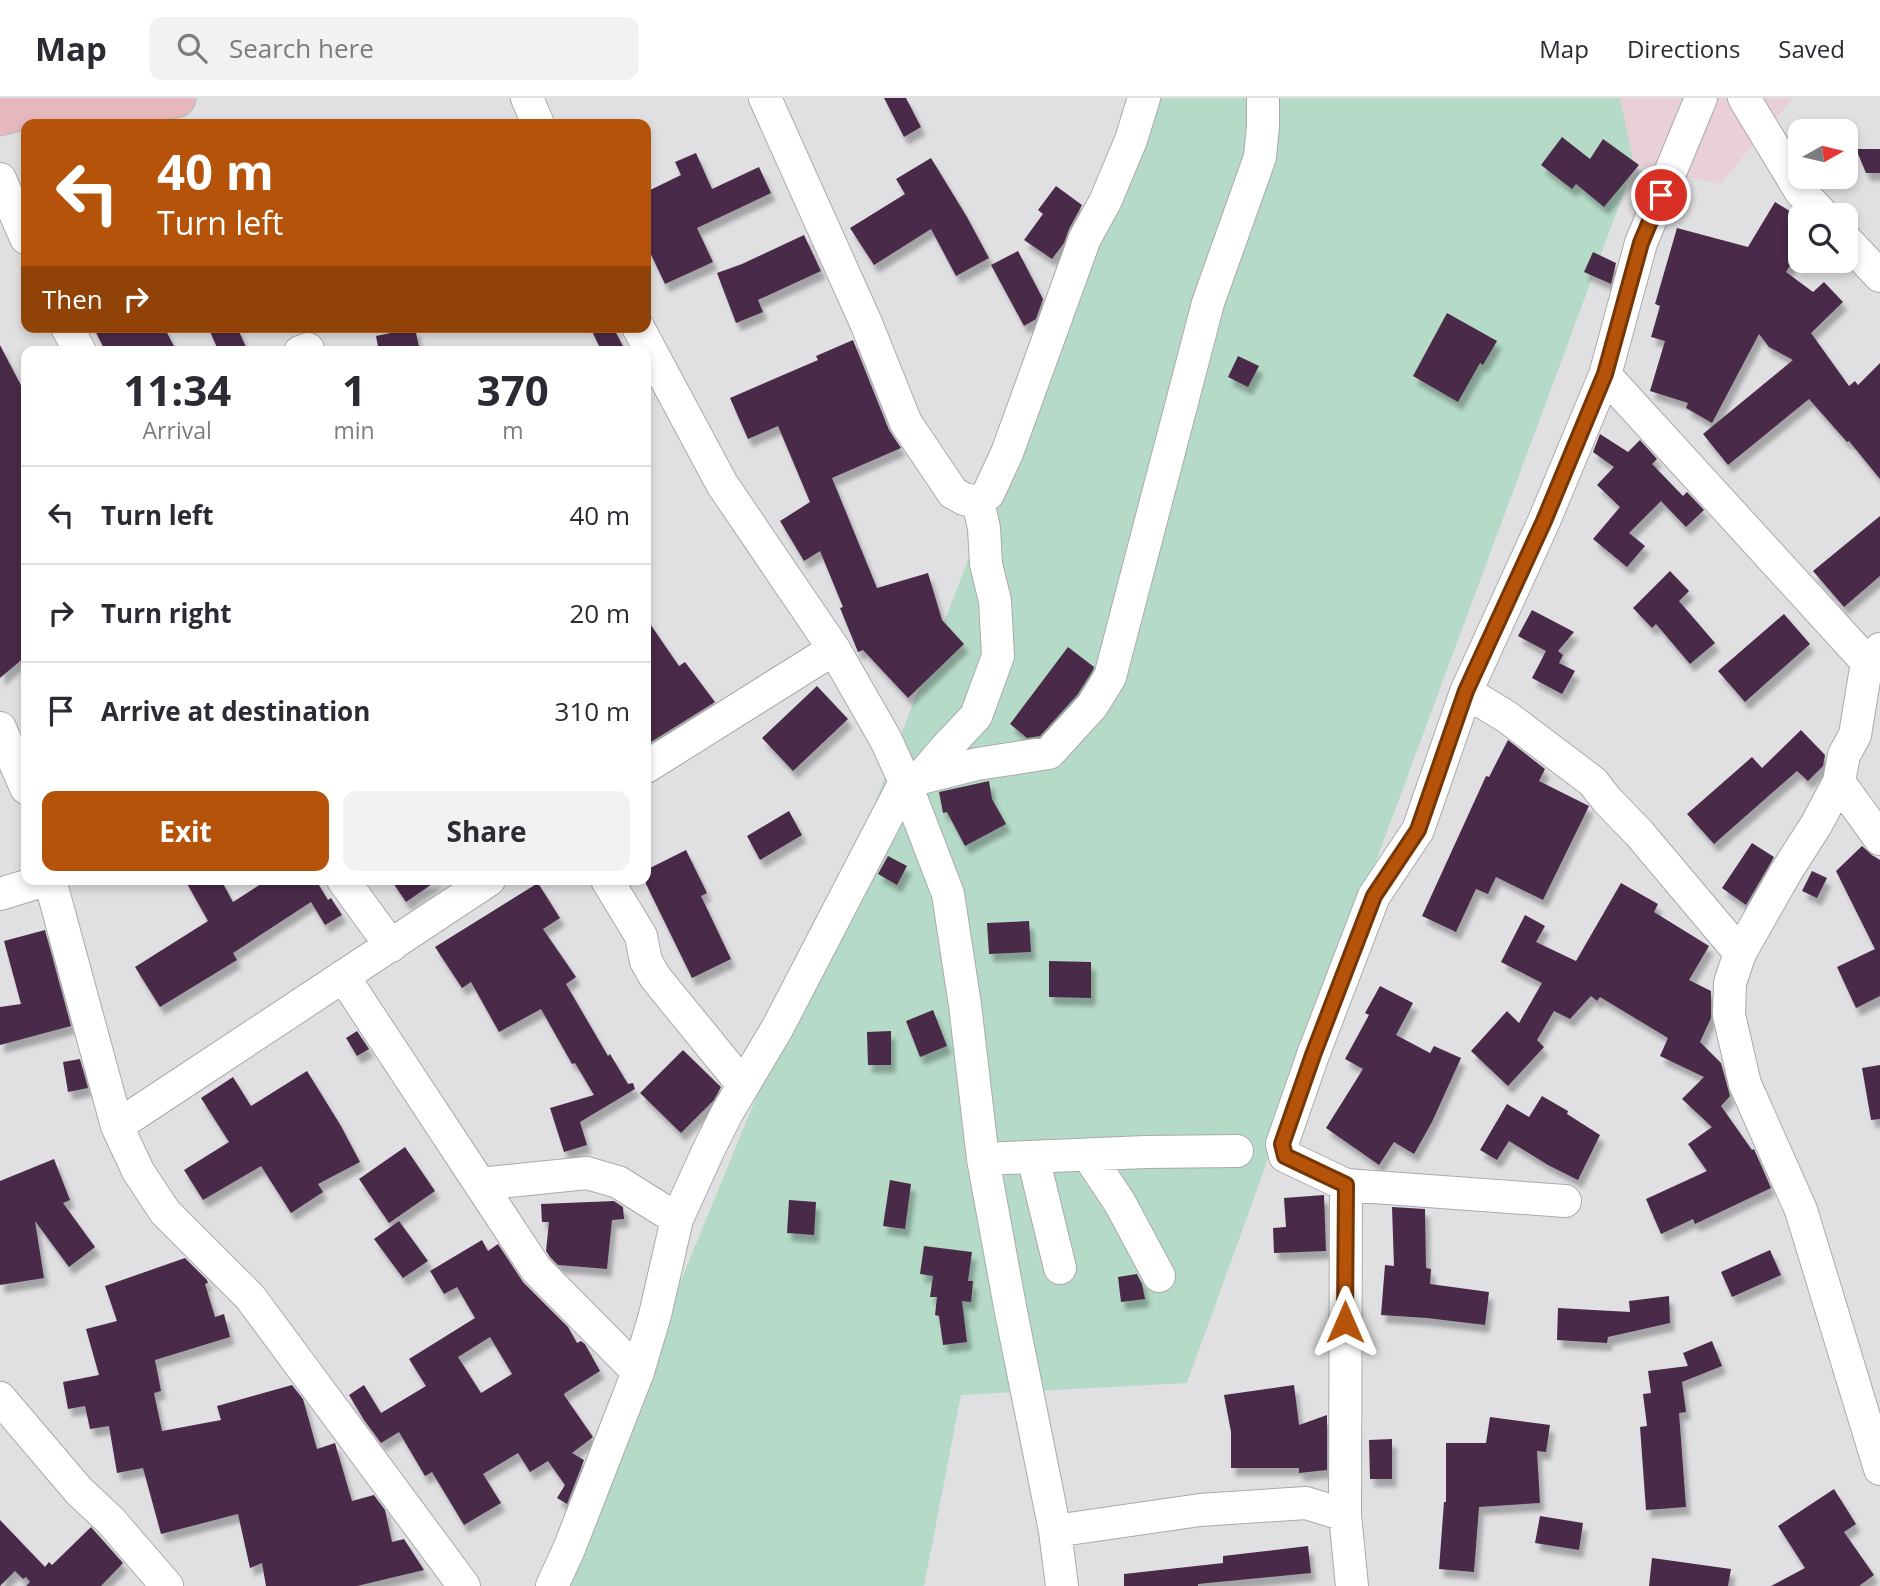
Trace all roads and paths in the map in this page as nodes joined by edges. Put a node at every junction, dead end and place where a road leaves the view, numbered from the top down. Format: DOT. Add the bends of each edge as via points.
graph roads {
  1 [pos="176,98"];
  2 [pos="527,98"];
  3 [pos="765,98"];
  4 [pos="1144,98"];
  5 [pos="1263,98"];
  6 [pos="1701,98"];
  7 [pos="1744,98"];
  8 [pos="46,112"];
  9 [pos="0,116"];
  10 [pos="536,119"];
  11 [pos="21,127"];
  12 [pos="0,140"];
  13 [pos="0,179"];
  14 [pos="1812,203"];
  15 [pos="21,227"];
  16 [pos="1858,252"];
  17 [pos="1878,272"];
  18 [pos="651,351"];
  19 [pos="1605,374"];
  20 [pos="978,502"];
  21 [pos="834,649"];
  22 [pos="1874,655"];
  23 [pos="1466,691"];
  24 [pos="0,728"];
  25 [pos="651,764"];
  26 [pos="21,776"];
  27 [pos="912,780"];
  28 [pos="1839,782"];
  29 [pos="1880,839"];
  30 [pos="31,885"];
  31 [pos="49,885"];
  32 [pos="347,885"];
  33 [pos="482,885"];
  34 [pos="610,885"];
  35 [pos="0,894"];
  36 [pos="391,946"];
  37 [pos="1740,953"];
  38 [pos="343,976"];
  39 [pos="743,1086"];
  40 [pos="117,1126"];
  41 [pos="1237,1151"];
  42 [pos="1088,1155"];
  43 [pos="1033,1157"];
  44 [pos="983,1159"];
  45 [pos="480,1184"];
  46 [pos="1346,1185"];
  47 [pos="1565,1201"];
  48 [pos="677,1219"];
  49 [pos="1060,1268"];
  50 [pos="1159,1276"];
  51 [pos="638,1372"];
  52 [pos="0,1398"];
  53 [pos="1880,1469"];
  54 [pos="1345,1515"];
  55 [pos="1055,1531"];
  56 [pos="167,1586"];
  57 [pos="464,1586"];
  58 [pos="552,1586"];
  59 [pos="1062,1586"];
  60 [pos="1352,1586"];
  1 -- 8 [label="main road" via="114,111"];
  2 -- 10 [label="street"];
  3 -- 20 [label="street" via="906,423 953,493"];
  4 -- 20 [label="street" via="1105,202 1085,238 1007,453 988,494"];
  5 -- 27 [label="street" via="1260,157 1208,303 1110,677 1092,706 1049,753"];
  6 -- 19 [label="street" via="1641,243"];
  7 -- 14 [label="street"];
  8 -- 9 [label="main road"];
  11 -- 12 [label="main road"];
  13 -- 15 [label="street"];
  16 -- 17 [label="street"];
  18 -- 21 [label="street" via="722,484"];
  19 -- 22 [label="street"];
  19 -- 23 [label="street"];
  20 -- 27 [label="street" via="995,601 998,656 976,716"];
  21 -- 25 [label="street"];
  21 -- 27 [label="street"];
  22 -- 28 [label="street"];
  23 -- 37 [label="street" via="1594,782"];
  23 -- 46 [label="street" via="1418,830 1374,896 1282,1144 1285,1156"];
  24 -- 26 [label="street"];
  27 -- 39 [label="street"];
  27 -- 44 [label="street" via="948,894"];
  28 -- 29 [label="street"];
  28 -- 37 [label="street"];
  30 -- 35 [label="street"];
  31 -- 40 [label="street"];
  32 -- 36 [label="street"];
  33 -- 36 [label="street"];
  34 -- 39 [label="street" via="641,936 646,961 655,976"];
  36 -- 38 [label="street"];
  37 -- 53 [label="street" via="1730,983 1729,1015 1745,1084 1801,1210"];
  38 -- 40 [label="street"];
  38 -- 45 [label="street"];
  39 -- 48 [label="street"];
  40 -- 57 [label="street" via="138,1171 165,1212 250,1297"];
  41 -- 42 [label="street"];
  42 -- 43 [label="street"];
  42 -- 50 [label="street"];
  43 -- 44 [label="street"];
  43 -- 49 [label="street"];
  44 -- 55 [label="street"];
  45 -- 48 [label="street" via="587,1173 618,1182"];
  45 -- 51 [label="street" via="536,1269"];
  46 -- 47 [label="street"];
  46 -- 54 [label="street"];
  48 -- 51 [label="street"];
  51 -- 58 [label="street"];
  52 -- 56 [label="street"];
  54 -- 55 [label="street" via="1306,1503 1200,1510"];
  54 -- 60 [label="street"];
  55 -- 59 [label="street"];
}
